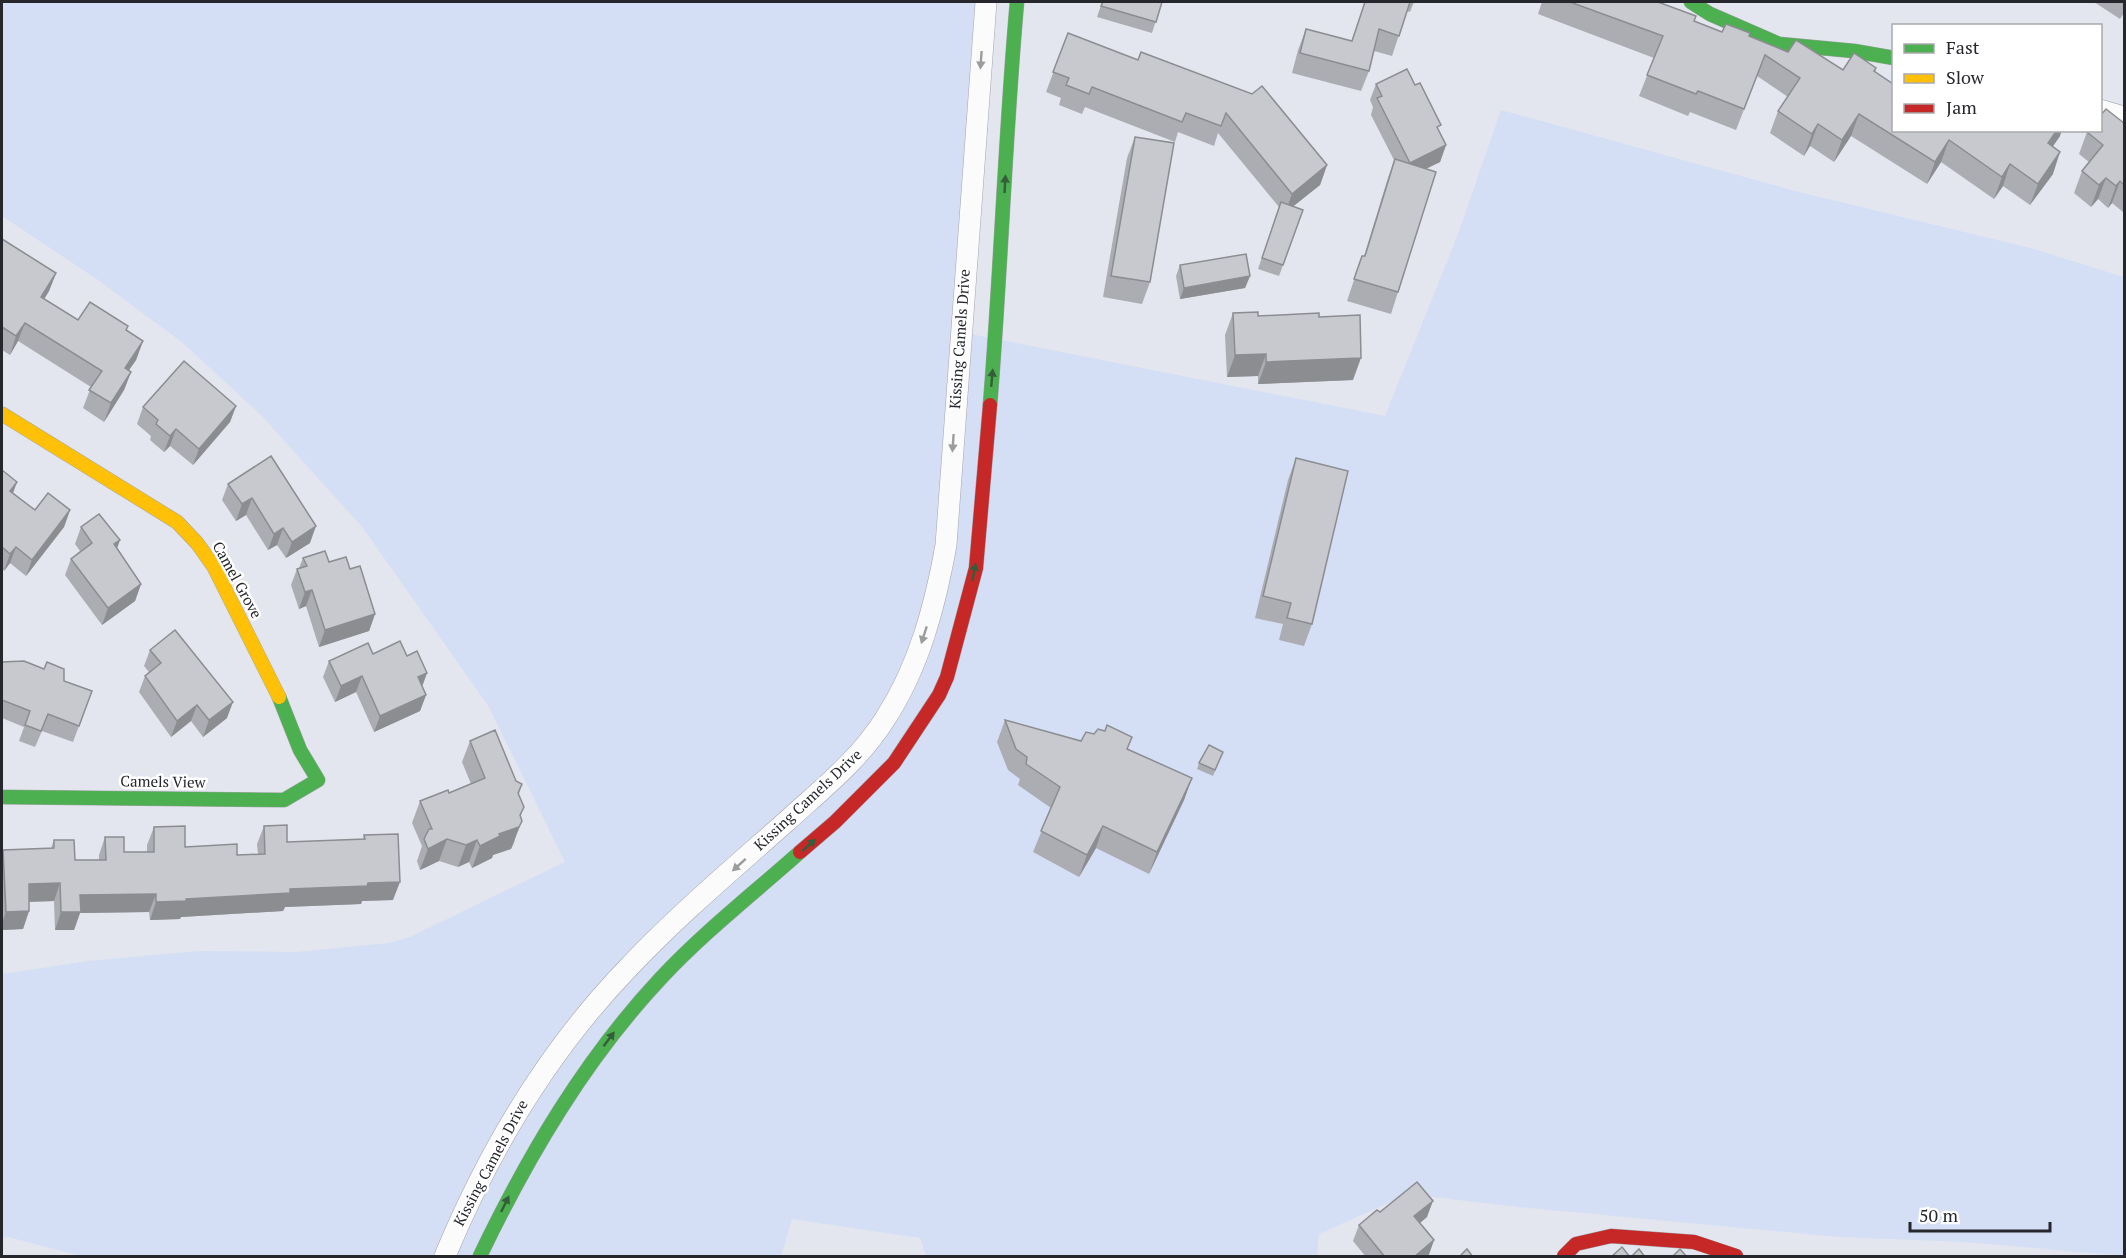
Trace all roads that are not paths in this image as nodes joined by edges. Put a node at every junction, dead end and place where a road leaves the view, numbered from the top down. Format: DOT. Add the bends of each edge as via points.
graph roads {
  1 [pos="986,2"];
  2 [pos="1017,2"];
  3 [pos="1691,2"];
  4 [pos="1892,58"];
  5 [pos="2102,111"];
  6 [pos="2124,117"];
  7 [pos="2,414"];
  8 [pos="318,780"];
  9 [pos="2,797"];
  10 [pos="445,1257"];
  11 [pos="480,1257"];
  12 [pos="1564,1257"];
  13 [pos="1736,1257"];
  1 -- 10 [label="street, Kissing Camels Drive, one-way" via="946,545 932,610 912,668 885,719 859,753 654,941 574,1029 506,1131 466,1205"];
  11 -- 2 [label="street, Kissing Camels Drive, one-way" via="528,1161 614,1032 662,977 836,822 894,763 947,676 976,568"];
  3 -- 4 [label="street" via="1779,44"];
  5 -- 6 [label="street"];
  7 -- 8 [label="street, Camel Grove" via="152,505 198,543 219,577 282,702 300,750"];
  8 -- 9 [label="street, Camels View" via="284,800"];
  12 -- 13 [label="street" via="1576,1244 1611,1236 1694,1242"];
}
